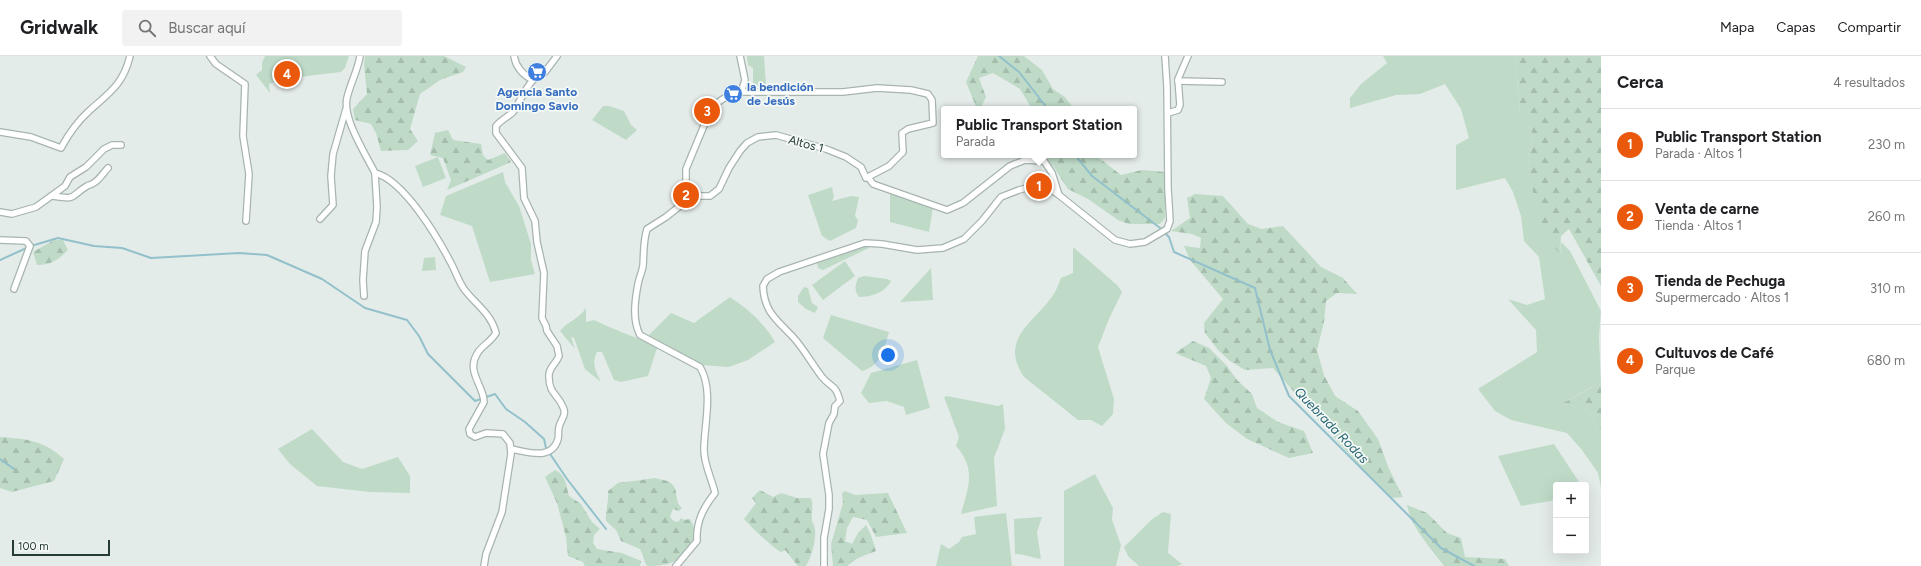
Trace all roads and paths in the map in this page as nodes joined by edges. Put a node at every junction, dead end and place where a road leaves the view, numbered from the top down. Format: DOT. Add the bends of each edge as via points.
graph roads {
  1 [pos="130,56"];
  2 [pos="210,56"];
  3 [pos="360,56"];
  4 [pos="514,56"];
  5 [pos="557,56"];
  6 [pos="740,56"];
  7 [pos="1165,56"];
  8 [pos="1188,56"];
  9 [pos="534,80"];
  10 [pos="1178,81"];
  11 [pos="1222,82"];
  12 [pos="741,92"];
  13 [pos="346,107"];
  14 [pos="1168,113"];
  15 [pos="0,132"];
  16 [pos="121,145"];
  17 [pos="108,168"];
  18 [pos="375,173"];
  19 [pos="868,178"];
  20 [pos="695,194"];
  21 [pos="1059,195"];
  22 [pos="53,196"];
  23 [pos="0,212"];
  24 [pos="320,219"];
  25 [pos="246,220"];
  26 [pos="0,240"];
  27 [pos="14,288"];
  28 [pos="364,296"];
  29 [pos="510,449"];
  30 [pos="484,566"];
  31 [pos="676,566"];
  32 [pos="824,566"];
  1 -- 15 [label="street" via="115,89 89,111 61,148 31,137"];
  2 -- 25 [label="street" via="216,64 245,84 243,136 249,174"];
  3 -- 13 [label="street" via="346,99"];
  4 -- 9 [label="street" via="515,64 524,76"];
  5 -- 9 [label="street" via="545,72"];
  6 -- 12 [label="street" via="745,80"];
  7 -- 14 [label="street"];
  8 -- 10 [label="street"];
  9 -- 29 [label="street" via="512,113 496,126 496,133 522,168 524,198 534,221 536,242 544,273 542,318 557,346 559,356 550,369 550,387 563,406 565,414 559,427 558,439 549,452 538,454"];
  10 -- 11 [label="street"];
  10 -- 14 [label="street" via="1180,105 1178,110"];
  12 -- 19 [label="street" via="843,92 877,88 912,90 928,94 932,100 933,122 902,133 903,152 889,166"];
  12 -- 20 [label="street" via="715,104 704,124 686,170 686,186"];
  13 -- 18 [label="street" via="358,141"];
  13 -- 24 [label="street" via="333,154 333,205"];
  14 -- 21 [label="street" via="1170,221 1164,231 1145,242 1130,244 1115,240"];
  16 -- 22 [label="street" via="112,145 104,150 86,168 70,177 65,186"];
  17 -- 22 [label="street" via="98,180 75,196"];
  18 -- 28 [label="street" via="376,222 365,251 362,280"];
  18 -- 29 [label="street" via="385,176 410,198 465,290 482,306 494,326 496,333 492,341 479,351 475,360 476,380 484,399 470,434 475,437 486,433 503,434 510,443"];
  19 -- 20 [label="street, Altos 1" via="861,167 851,160 826,149 776,135 758,137 747,143 729,168 719,189 710,196"];
  19 -- 21 [label="street, Altos 1" via="873,184 948,210 962,203 1010,166 1025,160 1044,161 1052,173"];
  20 -- 31 [label="street" via="647,229 643,243 643,267 638,284 635,315 636,328 640,335 700,367 705,377 707,417 704,451 715,493 699,519 696,528 697,541"];
  21 -- 32 [label="street" via="1050,189 1034,186 1001,197 964,239 943,248 917,250 865,243 779,272 767,279 763,286 766,305 824,379 837,389 840,401 835,406 829,423 823,454 829,495"];
  22 -- 23 [label="street" via="36,207 17,213"];
  26 -- 27 [label="street" via="26,241 30,246"];
  29 -- 30 [label="street" via="512,454 502,512"];
}
